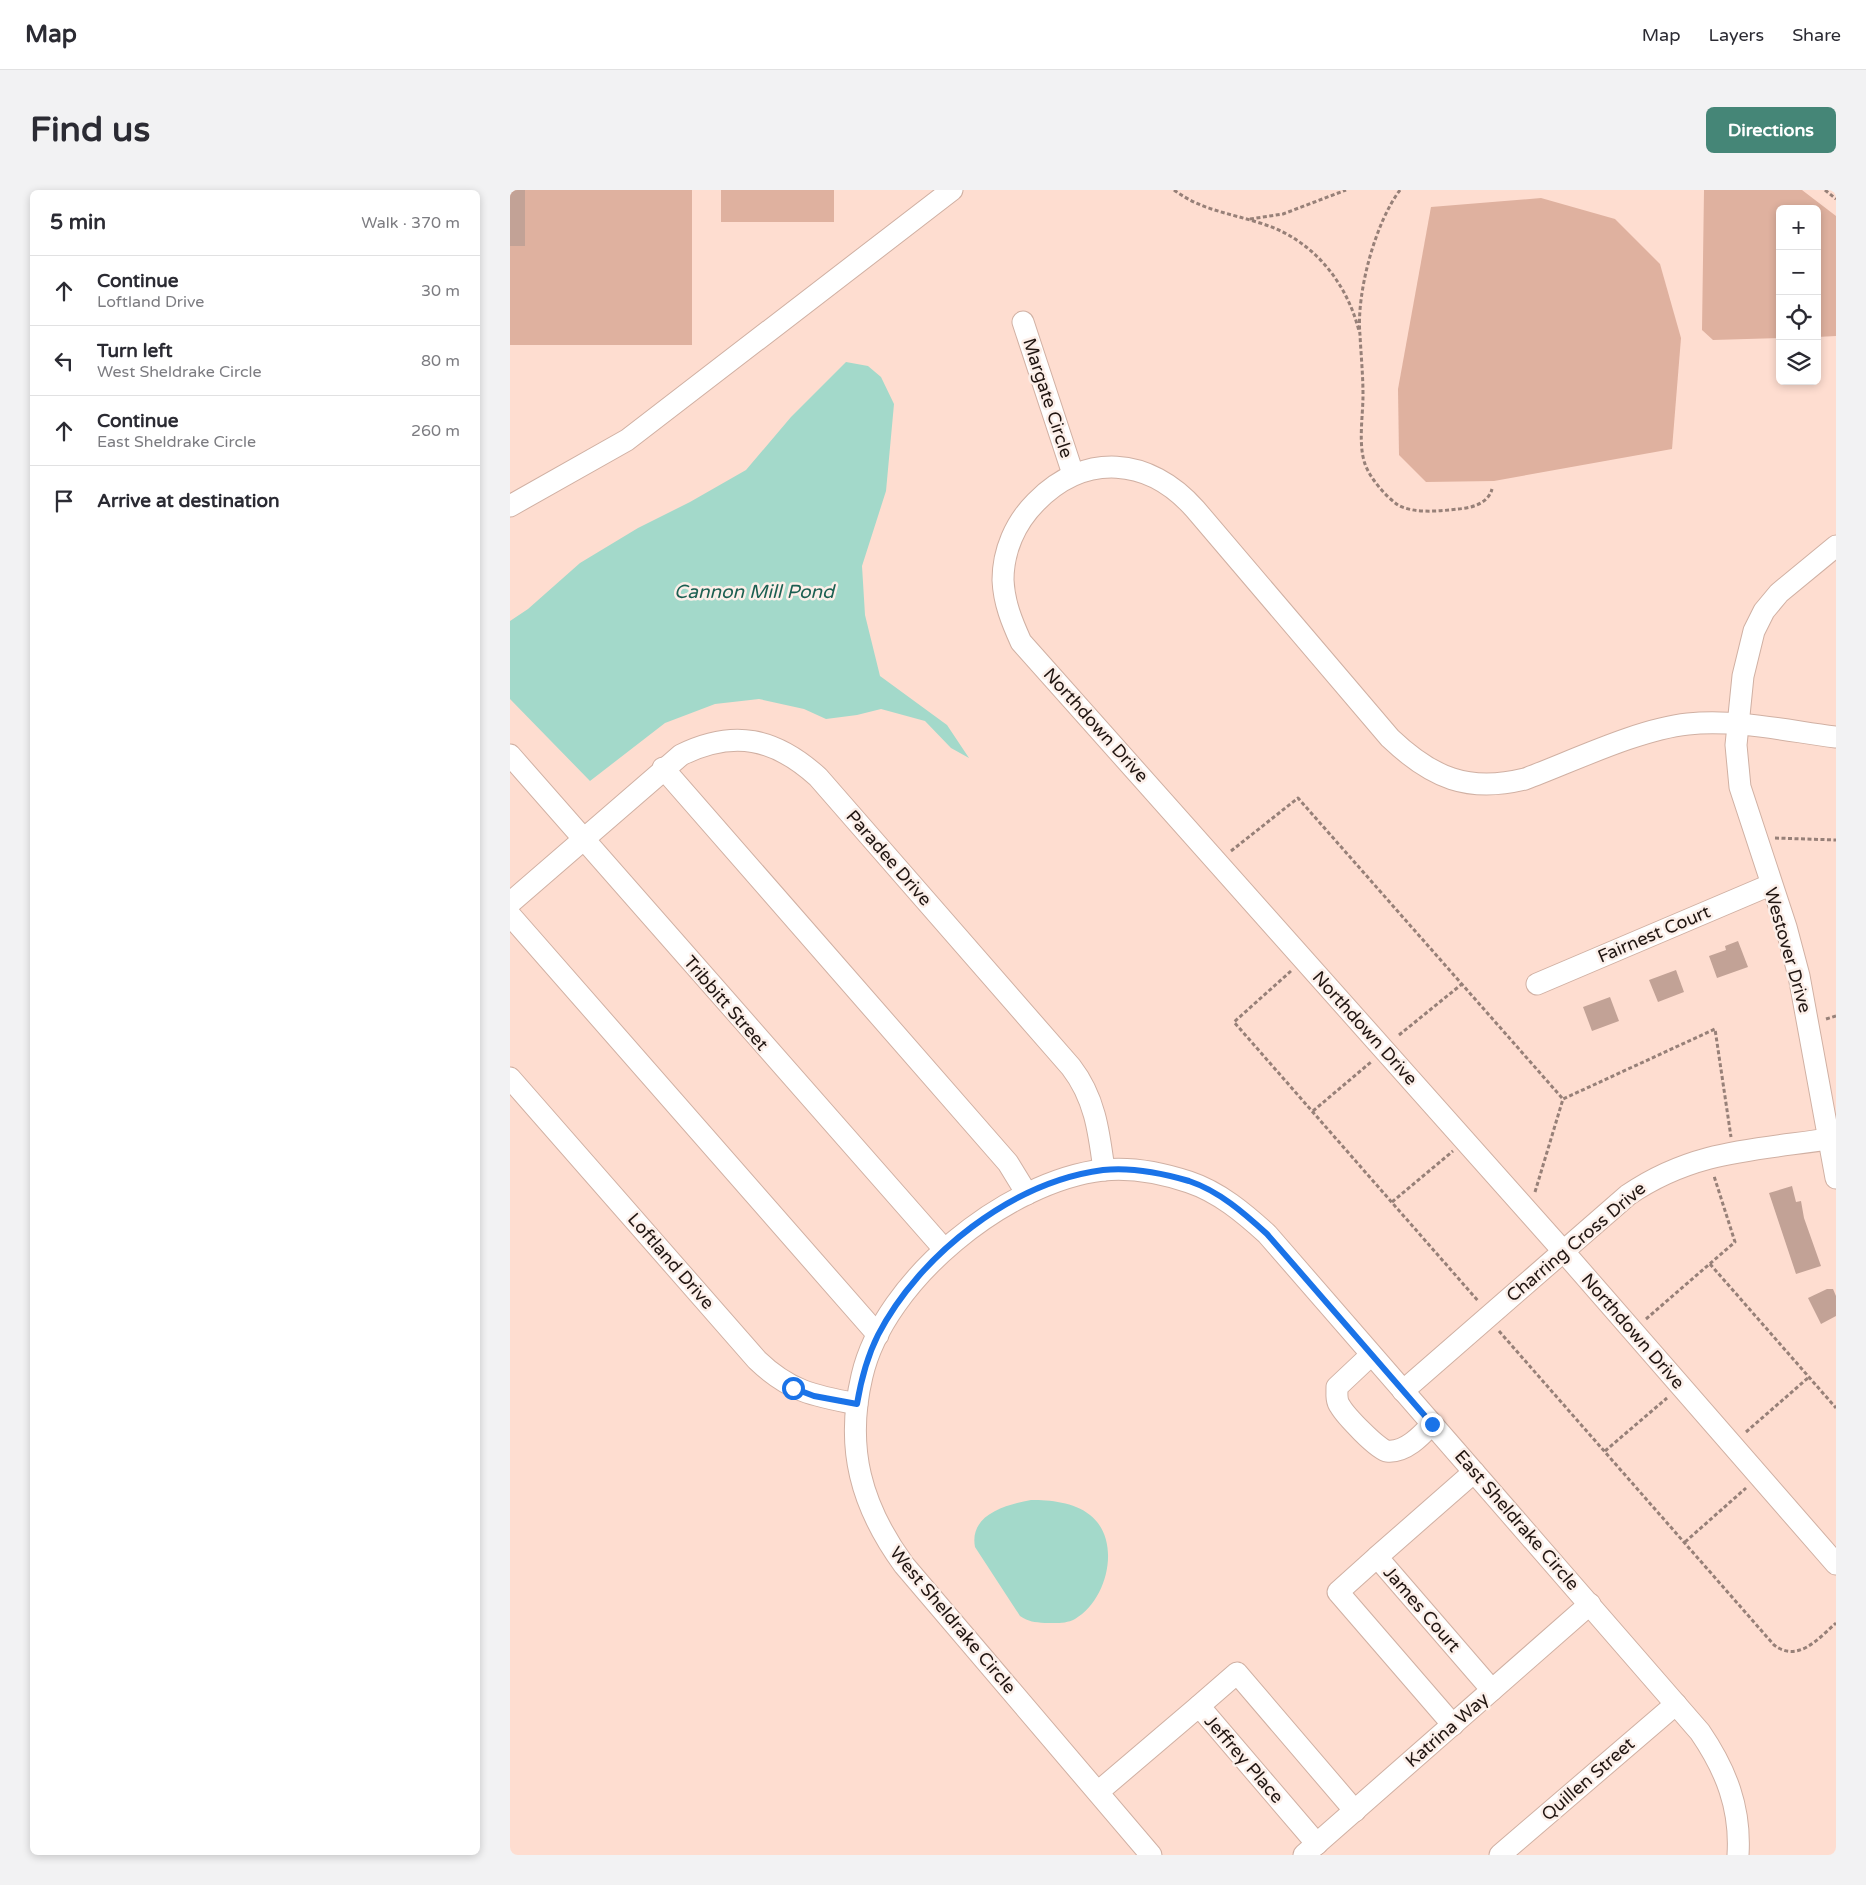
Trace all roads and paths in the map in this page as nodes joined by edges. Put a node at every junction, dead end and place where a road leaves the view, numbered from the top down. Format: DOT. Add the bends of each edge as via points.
graph roads {
  1 [pos="952,190"];
  2 [pos="1174,190"];
  3 [pos="1346,190"];
  4 [pos="1400,190"];
  5 [pos="1825,190"];
  6 [pos="1836,200"];
  7 [pos="1247,220"];
  8 [pos="1023,322"];
  9 [pos="1360,334"];
  10 [pos="1073,474"];
  11 [pos="1492,489"];
  12 [pos="510,506"];
  13 [pos="1836,546"];
  14 [pos="1737,724"];
  15 [pos="1836,737"];
  16 [pos="510,755"];
  17 [pos="663,768"];
  18 [pos="1774,838"];
  19 [pos="1836,840"];
  20 [pos="583,841"];
  21 [pos="1231,851"];
  22 [pos="1770,885"];
  23 [pos="510,903"];
  24 [pos="510,915"];
  25 [pos="1294,969"];
  26 [pos="1462,984"];
  27 [pos="1537,984"];
  28 [pos="1836,1016"];
  29 [pos="1826,1019"];
  30 [pos="1399,1035"];
  31 [pos="1374,1060"];
  32 [pos="510,1078"];
  33 [pos="1563,1099"];
  34 [pos="1313,1111"];
  35 [pos="1731,1137"];
  36 [pos="1832,1138"];
  37 [pos="1454,1151"];
  38 [pos="1104,1170"];
  39 [pos="1714,1175"];
  40 [pos="1836,1178"];
  41 [pos="1536,1192"];
  42 [pos="1026,1194"];
  43 [pos="1392,1202"];
  44 [pos="944,1249"];
  45 [pos="1564,1252"];
  46 [pos="1710,1264"];
  47 [pos="1479,1302"];
  48 [pos="1646,1319"];
  49 [pos="1499,1331"];
  50 [pos="878,1335"];
  51 [pos="1370,1355"];
  52 [pos="1809,1377"];
  53 [pos="1403,1391"];
  54 [pos="1669,1397"];
  55 [pos="857,1404"];
  56 [pos="1836,1408"];
  57 [pos="1432,1424"];
  58 [pos="1746,1432"];
  59 [pos="1605,1451"];
  60 [pos="1474,1472"];
  61 [pos="1748,1487"];
  62 [pos="1685,1542"];
  63 [pos="1378,1557"];
  64 [pos="1836,1564"];
  65 [pos="1590,1604"];
  66 [pos="1836,1623"];
  67 [pos="1492,1690"];
  68 [pos="1676,1704"];
  69 [pos="1199,1706"];
  70 [pos="1453,1725"];
  71 [pos="1098,1792"];
  72 [pos="1355,1811"];
  73 [pos="1310,1849"];
  74 [pos="1151,1855"];
  75 [pos="1500,1855"];
  76 [pos="1738,1855"];
  1 -- 12 [label="street" via="627,440"];
  2 -- 7 [label="path" via="1209,210"];
  3 -- 7 [label="path" via="1283,214"];
  4 -- 9 [label="path" via="1373,246 1362,303"];
  5 -- 6 [label="path"];
  7 -- 9 [label="path" via="1284,232 1320,259 1339,281"];
  8 -- 10 [label="street, Margate Circle"];
  9 -- 11 [label="path" via="1364,458 1382,489 1398,504 1417,510 1470,507 1483,501"];
  10 -- 14 [label="street, Northdown Drive" via="1118,467 1139,470 1172,486 1195,508 1390,738 1426,768 1445,777 1506,784 1666,728 1710,722"];
  10 -- 45 [label="street, Northdown Drive" via="1044,494 1012,534 1005,557 1003,581 1008,615 1021,642"];
  13 -- 14 [label="street, Westover Drive" via="1779,593 1764,611 1748,651"];
  14 -- 15 [label="street, Northdown Drive"];
  14 -- 22 [label="street, Westover Drive" via="1740,787"];
  16 -- 20 [label="street, Tribbitt Street"];
  17 -- 20 [label="street, Paradee Drive"];
  17 -- 38 [label="street, Paradee Drive" via="696,748 736,740 760,742 801,761 1080,1079 1093,1106"];
  17 -- 42 [label="street" via="1008,1163"];
  18 -- 19 [label="path"];
  20 -- 23 [label="street"];
  20 -- 44 [label="street, Tribbitt Street"];
  21 -- 26 [label="path" via="1298,798"];
  22 -- 27 [label="street, Fairnest Court"];
  22 -- 36 [label="street, Westover Drive" via="1786,927"];
  24 -- 50 [label="street"];
  25 -- 34 [label="path" via="1234,1022"];
  26 -- 30 [label="path"];
  26 -- 33 [label="path"];
  28 -- 29 [label="path"];
  31 -- 34 [label="path"];
  32 -- 55 [label="street, Loftland Drive" via="774,1376 814,1396"];
  33 -- 35 [label="path" via="1715,1029"];
  33 -- 41 [label="path"];
  34 -- 43 [label="path"];
  36 -- 40 [label="street, Westover Drive"];
  36 -- 45 [label="street, Charring Cross Drive" via="1722,1154 1674,1168 1628,1195"];
  37 -- 43 [label="path"];
  38 -- 42 [label="street, East Sheldrake Circle" via="1072,1177"];
  38 -- 51 [label="street, East Sheldrake Circle" via="1134,1170 1191,1182 1241,1211 1267,1234"];
  39 -- 46 [label="path" via="1735,1242"];
  42 -- 44 [label="street, East Sheldrake Circle"];
  43 -- 47 [label="path"];
  44 -- 50 [label="street, West Sheldrake Circle" via="901,1298"];
  45 -- 53 [label="street, Charring Cross Drive"];
  45 -- 64 [label="street, Northdown Drive"];
  46 -- 48 [label="path"];
  46 -- 52 [label="path"];
  49 -- 59 [label="path"];
  50 -- 55 [label="street, West Sheldrake Circle" via="862,1374"];
  51 -- 53 [label="street, East Sheldrake Circle"];
  51 -- 57 [label="street" via="1337,1387 1339,1405 1377,1446 1386,1451 1412,1442"];
  52 -- 56 [label="path"];
  52 -- 58 [label="path"];
  53 -- 57 [label="street, East Sheldrake Circle"];
  54 -- 59 [label="path"];
  55 -- 71 [label="street, West Sheldrake Circle" via="855,1430 861,1479 869,1506 890,1546"];
  57 -- 60 [label="street, East Sheldrake Circle"];
  59 -- 62 [label="path"];
  60 -- 63 [label="street, James Court"];
  60 -- 65 [label="street, East Sheldrake Circle"];
  61 -- 62 [label="path"];
  62 -- 66 [label="path" via="1782,1651 1791,1653 1810,1646"];
  63 -- 67 [label="street, James Court"];
  63 -- 70 [label="street" via="1338,1592"];
  65 -- 67 [label="street, Katrina Way"];
  65 -- 68 [label="street, East Sheldrake Circle"];
  67 -- 70 [label="street, Katrina Way"];
  68 -- 75 [label="street, Quillen Street"];
  68 -- 76 [label="street, East Sheldrake Circle" via="1714,1752 1729,1783 1737,1815"];
  69 -- 71 [label="street, Jeffrey Place"];
  69 -- 72 [label="street" via="1237,1673"];
  69 -- 73 [label="street, Jeffrey Place"];
  70 -- 72 [label="street, Katrina Way"];
  71 -- 74 [label="street, West Sheldrake Circle"];
  72 -- 73 [label="street, Katrina Way"];
}
